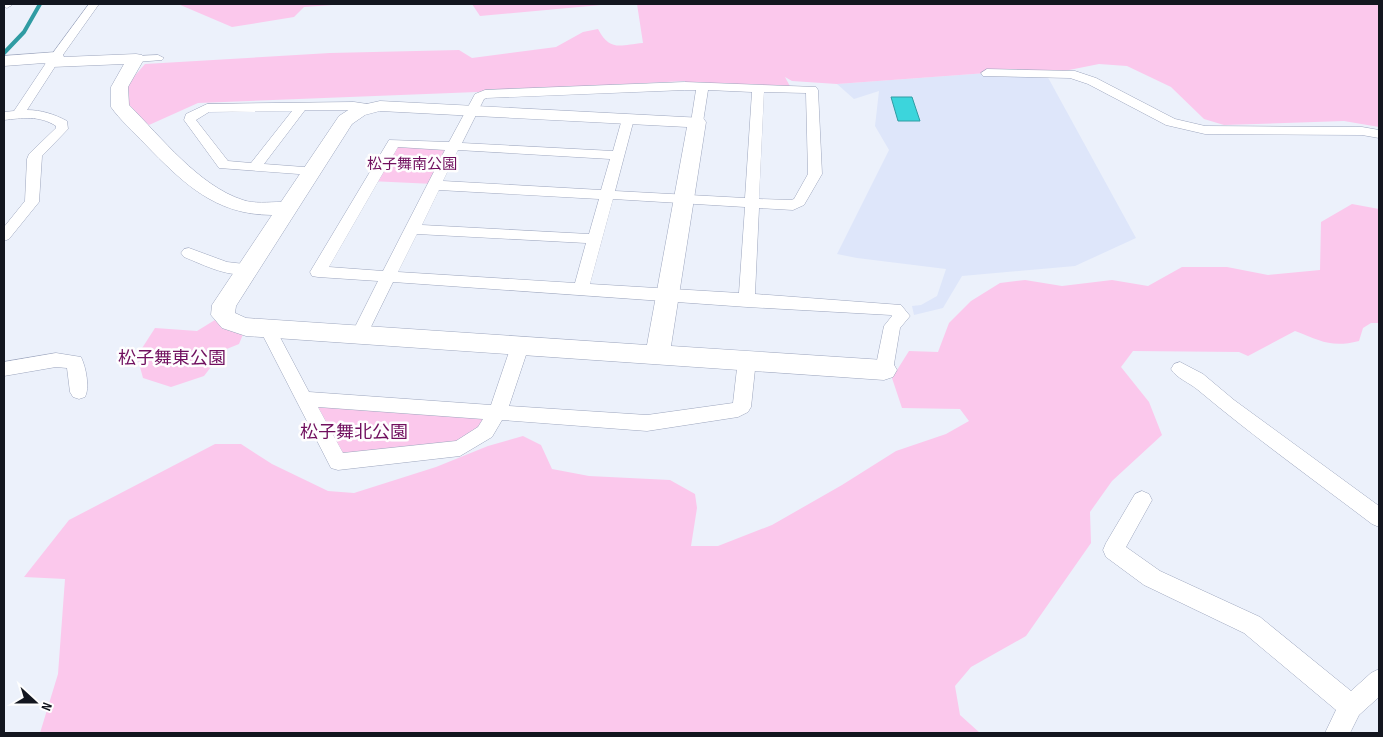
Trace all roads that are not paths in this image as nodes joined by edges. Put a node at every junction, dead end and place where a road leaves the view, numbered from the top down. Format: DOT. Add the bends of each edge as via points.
graph roads {
  1 [pos="94,4"];
  2 [pos="158,58"];
  3 [pos="54,59"];
  4 [pos="136,59"];
  5 [pos="4,61"];
  6 [pos="987,73"];
  7 [pos="703,86"];
  8 [pos="758,88"];
  9 [pos="302,106"];
  10 [pos="370,108"];
  11 [pos="471,111"];
  12 [pos="11,115"];
  13 [pos="628,118"];
  14 [pos="697,122"];
  15 [pos="1379,134"];
  16 [pos="454,146"];
  17 [pos="618,155"];
  18 [pos="254,168"];
  19 [pos="312,171"];
  20 [pos="434,185"];
  21 [pos="607,195"];
  22 [pos="684,199"];
  23 [pos="752,203"];
  24 [pos="286,209"];
  25 [pos="412,230"];
  26 [pos="4,236"];
  27 [pos="595,239"];
  28 [pos="189,252"];
  29 [pos="247,269"];
  30 [pos="388,276"];
  31 [pos="581,289"];
  32 [pos="668,295"];
  33 [pos="747,300"];
  34 [pos="267,328"];
  35 [pos="359,335"];
  36 [pos="520,346"];
  37 [pos="657,355"];
  38 [pos="747,360"];
  39 [pos="1180,368"];
  40 [pos="4,369"];
  41 [pos="884,370"];
  42 [pos="79,392"];
  43 [pos="304,400"];
  44 [pos="497,413"];
  45 [pos="1142,500"];
  46 [pos="1379,518"];
  47 [pos="1379,681"];
  48 [pos="1351,706"];
  49 [pos="1337,733"];
  1 -- 3 [label="street"];
  2 -- 4 [label="street"];
  3 -- 4 [label="street"];
  3 -- 5 [label="street"];
  3 -- 12 [label="street"];
  4 -- 24 [label="street" via="117,88 120,107 201,187 238,206"];
  6 -- 15 [label="street" via="1071,74 1092,81 1172,122 1205,130 1362,131"];
  7 -- 8 [label="street"];
  7 -- 11 [label="street" via="485,94 479,97"];
  7 -- 14 [label="street"];
  8 -- 23 [label="street"];
  8 -- 23 [label="street" via="812,90 815,174 799,202 793,205"];
  9 -- 10 [label="street"];
  9 -- 18 [label="street"];
  9 -- 18 [label="street" via="207,108 190,117 224,165"];
  10 -- 11 [label="street"];
  10 -- 19 [label="street" via="345,120"];
  11 -- 13 [label="street"];
  11 -- 16 [label="street"];
  12 -- 26 [label="street" via="38,113 53,117 62,124 62,129 36,154 32,202"];
  13 -- 14 [label="street"];
  13 -- 17 [label="street"];
  14 -- 22 [label="street"];
  16 -- 17 [label="street"];
  16 -- 20 [label="street"];
  16 -- 30 [label="street" via="394,143 318,272"];
  17 -- 21 [label="street"];
  18 -- 19 [label="street"];
  19 -- 24 [label="street"];
  20 -- 21 [label="street"];
  20 -- 25 [label="street"];
  21 -- 22 [label="street"];
  21 -- 27 [label="street"];
  22 -- 23 [label="street"];
  22 -- 32 [label="street"];
  23 -- 33 [label="street"];
  24 -- 29 [label="street"];
  25 -- 27 [label="street"];
  25 -- 30 [label="street"];
  27 -- 31 [label="street"];
  28 -- 29 [label="street" via="225,267"];
  29 -- 34 [label="street" via="224,305 223,315 230,322 246,327"];
  30 -- 31 [label="street"];
  30 -- 35 [label="street"];
  31 -- 32 [label="street"];
  32 -- 33 [label="street"];
  32 -- 37 [label="street"];
  33 -- 41 [label="street" via="896,309 902,316 892,326"];
  34 -- 35 [label="street"];
  34 -- 43 [label="street"];
  35 -- 36 [label="street"];
  36 -- 37 [label="street"];
  36 -- 44 [label="street"];
  37 -- 38 [label="street"];
  38 -- 41 [label="street"];
  38 -- 44 [label="street" via="742,407 738,410 647,423"];
  39 -- 46 [label="street"];
  40 -- 42 [label="street" via="56,360 74,362"];
  43 -- 44 [label="street"];
  43 -- 44 [label="street" via="338,462 460,448 485,432"];
  45 -- 48 [label="street" via="1113,550 1152,578 1252,625"];
  47 -- 48 [label="street"];
  48 -- 49 [label="street"];
}
